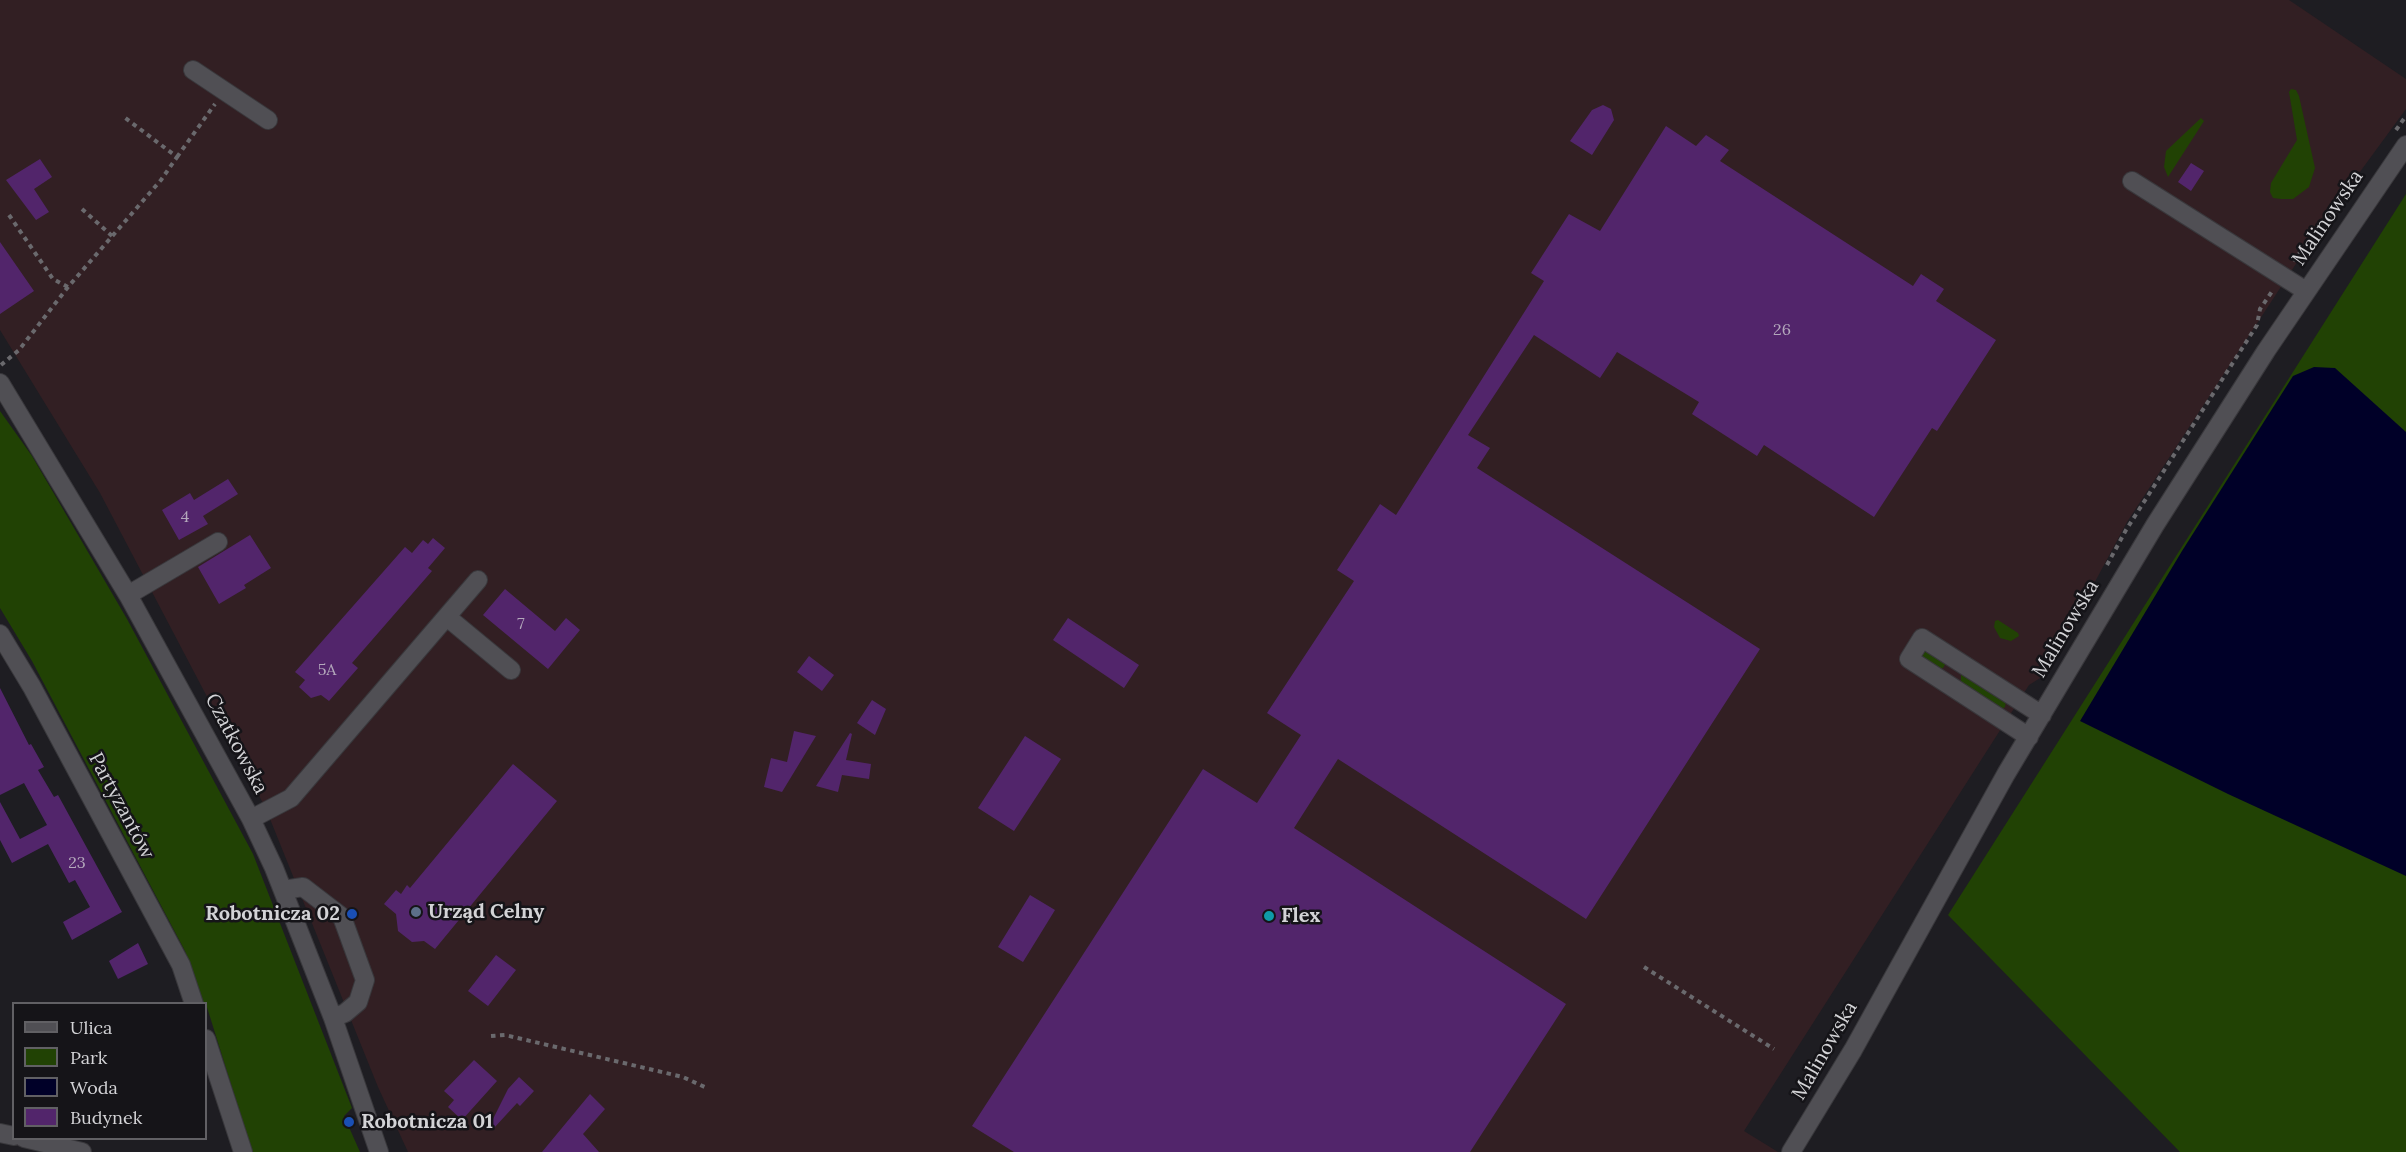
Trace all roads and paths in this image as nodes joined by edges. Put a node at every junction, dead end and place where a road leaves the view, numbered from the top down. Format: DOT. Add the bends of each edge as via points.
graph roads {
  1 [pos="193,70"];
  2 [pos="224,91"];
  3 [pos="124,117"];
  4 [pos="268,120"];
  5 [pos="2406,145"];
  6 [pos="177,157"];
  7 [pos="2132,181"];
  8 [pos="82,209"];
  9 [pos="9,215"];
  10 [pos="112,236"];
  11 [pos="68,287"];
  12 [pos="2306,291"];
  13 [pos="0,366"];
  14 [pos="0,382"];
  15 [pos="218,542"];
  16 [pos="478,580"];
  17 [pos="128,595"];
  18 [pos="447,617"];
  19 [pos="0,634"];
  20 [pos="1961,662"];
  21 [pos="511,670"];
  22 [pos="1947,684"];
  23 [pos="2042,716"];
  24 [pos="2029,736"];
  25 [pos="251,819"];
  26 [pos="283,890"];
  27 [pos="1644,967"];
  28 [pos="193,1002"];
  29 [pos="333,1018"];
  30 [pos="490,1036"];
  31 [pos="207,1041"];
  32 [pos="1774,1048"];
  33 [pos="707,1088"];
  34 [pos="32,1140"];
  35 [pos="82,1152"];
  36 [pos="243,1152"];
  37 [pos="379,1152"];
  38 [pos="1791,1152"];
  1 -- 2 [label="street"];
  2 -- 4 [label="street"];
  2 -- 6 [label="path"];
  3 -- 6 [label="path"];
  5 -- 12 [label="street, Malinowska"];
  6 -- 10 [label="path"];
  7 -- 12 [label="street"];
  8 -- 10 [label="path"];
  9 -- 11 [label="path" via="53,279"];
  10 -- 11 [label="path"];
  11 -- 13 [label="path" via="19,350"];
  12 -- 23 [label="street, Malinowska" via="2155,525"];
  14 -- 17 [label="street, Czatkowska"];
  15 -- 17 [label="street"];
  16 -- 18 [label="street"];
  17 -- 25 [label="street, Czatkowska"];
  18 -- 21 [label="street"];
  18 -- 25 [label="street" via="291,798"];
  19 -- 28 [label="street, Partyzantów" via="181,965"];
  20 -- 22 [label="street"];
  20 -- 22 [label="street" via="1922,638 1909,659"];
  20 -- 23 [label="street"];
  22 -- 24 [label="street"];
  23 -- 24 [label="street, Malinowska"];
  24 -- 38 [label="street, Malinowska" via="1853,1050"];
  25 -- 26 [label="street, Czatkowska"];
  26 -- 29 [label="street, Czatkowska"];
  26 -- 29 [label="street" via="299,885 342,917 365,980 358,1002"];
  27 -- 32 [label="path"];
  29 -- 37 [label="street, Czatkowska"];
  30 -- 33 [label="path" via="505,1035 683,1077"];
  31 -- 36 [label="street"];
  34 -- 35 [label="street"];
}
